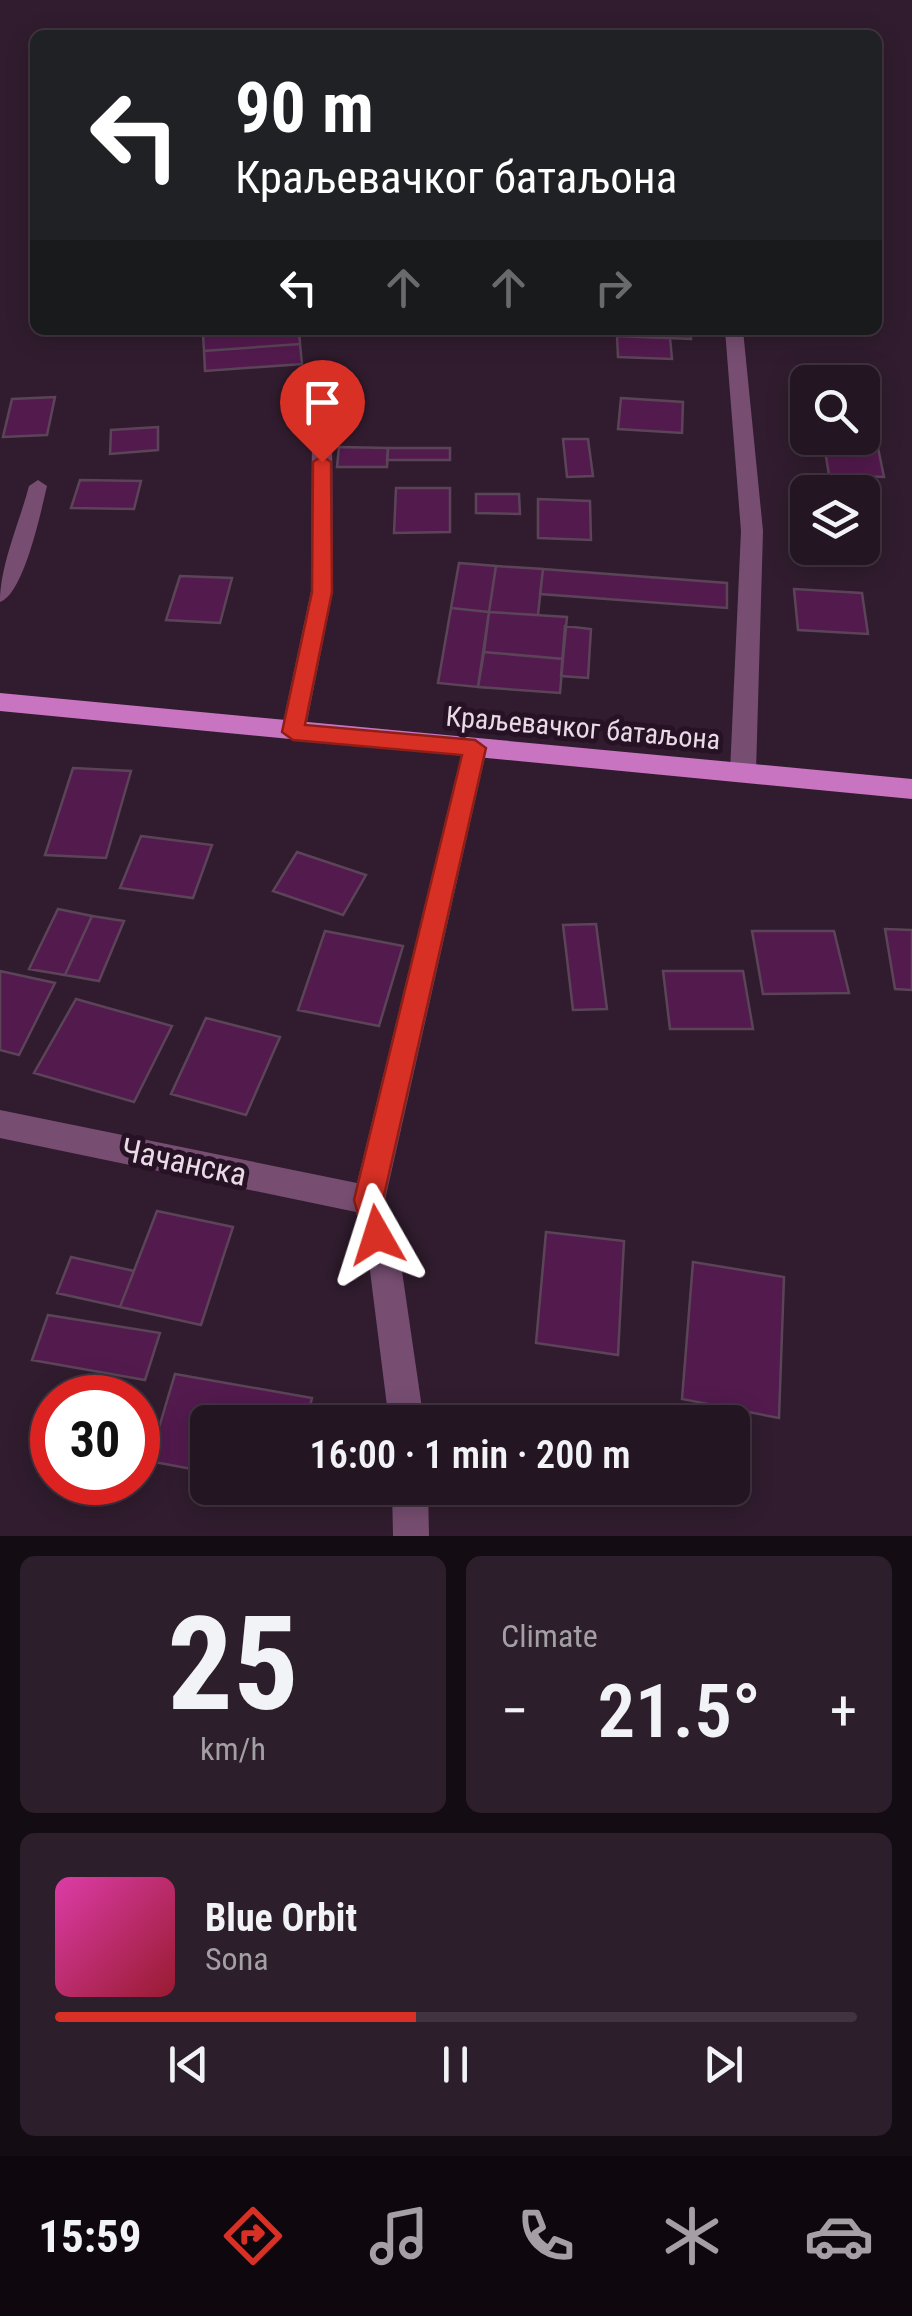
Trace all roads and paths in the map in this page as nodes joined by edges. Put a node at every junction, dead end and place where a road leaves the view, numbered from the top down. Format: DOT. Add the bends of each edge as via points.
graph roads {
  1 [pos="734,335"];
  2 [pos="310,372"];
  3 [pos="38,486"];
  4 [pos="0,595"];
  5 [pos="0,702"];
  6 [pos="293,732"];
  7 [pos="475,748"];
  8 [pos="743,772"];
  9 [pos="912,789"];
  10 [pos="0,1124"];
  11 [pos="369,1200"];
  12 [pos="404,1405"];
  13 [pos="410,1505"];
  14 [pos="411,1536"];
  1 -- 8 [label="street, Краљевачког батаљона" via="752,530"];
  2 -- 6 [label="street" via="322,429 322,592"];
  3 -- 4 [label="lane" via="24,542"];
  5 -- 6 [label="main road, Краљевачког батаљона"];
  6 -- 7 [label="main road, Краљевачког батаљона"];
  7 -- 8 [label="main road, Краљевачког батаљона"];
  7 -- 11 [label="street"];
  8 -- 9 [label="main road, Краљевачког батаљона"];
  10 -- 11 [label="street, Чачанска"];
  11 -- 12 [label="street"];
  13 -- 14 [label="street"];
}
